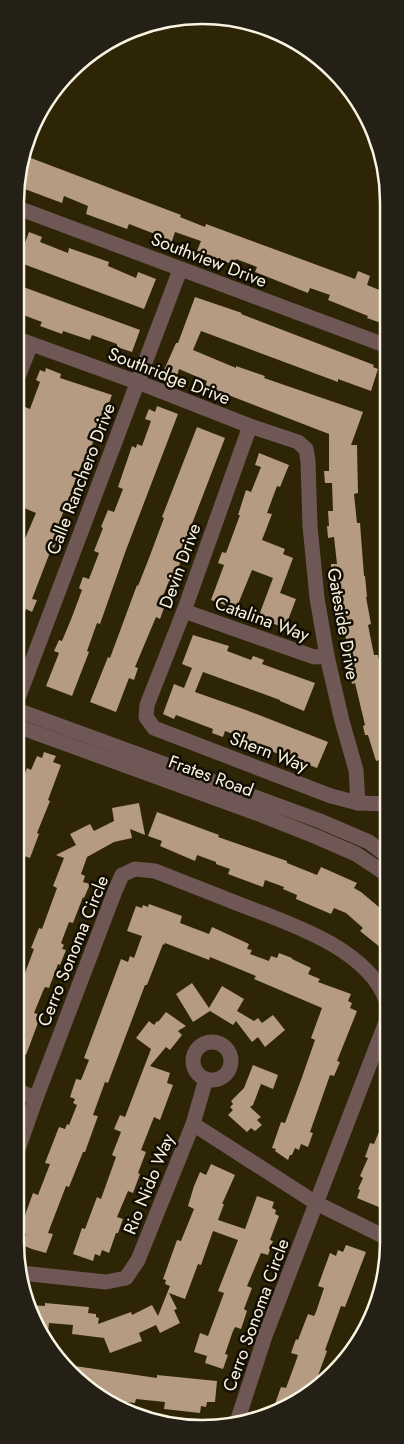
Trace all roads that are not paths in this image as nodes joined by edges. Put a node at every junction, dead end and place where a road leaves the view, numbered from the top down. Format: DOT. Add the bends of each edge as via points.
graph roads {
  1 [pos="24,210"];
  2 [pos="180,270"];
  3 [pos="24,342"];
  4 [pos="380,343"];
  5 [pos="137,382"];
  6 [pos="250,426"];
  7 [pos="306,449"];
  8 [pos="184,610"];
  9 [pos="327,656"];
  10 [pos="24,682"];
  11 [pos="24,713"];
  12 [pos="146,717"];
  13 [pos="24,729"];
  14 [pos="358,803"];
  15 [pos="380,804"];
  16 [pos="380,850"];
  17 [pos="380,870"];
  18 [pos="380,987"];
  19 [pos="380,1038"];
  20 [pos="206,1079"];
  21 [pos="24,1093"];
  22 [pos="36,1098"];
  23 [pos="193,1124"];
  24 [pos="24,1132"];
  25 [pos="316,1203"];
  26 [pos="380,1235"];
  27 [pos="26,1273"];
  28 [pos="239,1416"];
  1 -- 2 [label="street, Southview Drive"];
  2 -- 4 [label="street, Southview Drive"];
  2 -- 5 [label="street, Calle Ranchero Drive"];
  3 -- 5 [label="street, Southridge Drive"];
  5 -- 6 [label="street, Southridge Drive"];
  5 -- 10 [label="street, Calle Ranchero Drive"];
  6 -- 7 [label="street, Southridge Drive" via="298,442"];
  6 -- 8 [label="street, Devin Drive"];
  7 -- 9 [label="street, Gateside Drive" via="317,598"];
  8 -- 9 [label="street, Catalina Way" via="314,657"];
  8 -- 12 [label="street, Devin Drive" via="147,705"];
  9 -- 14 [label="street, Gateside Drive" via="356,770"];
  11 -- 16 [label="street, Frates Road" via="320,821 369,842"];
  12 -- 14 [label="street, Shern Way" via="154,728 331,796"];
  13 -- 17 [label="street, Frates Road" via="301,830 356,854"];
  14 -- 15 [label="street, Shern Way"];
  18 -- 22 [label="street, Cerro Sonoma Circle" via="358,962 310,932 155,871 136,869 122,876 114,891"];
  19 -- 25 [label="street, Cerro Sonoma Circle"];
  20 -- 23 [label="street"];
  21 -- 22 [label="street"];
  22 -- 24 [label="street, Cerro Sonoma Circle"];
  23 -- 25 [label="street, Rio Nido Way"];
  23 -- 27 [label="street, Rio Nido Way" via="138,1260 126,1278 106,1282"];
  25 -- 26 [label="street, Rio Nido Way"];
  25 -- 28 [label="street, Cerro Sonoma Circle"];
}
